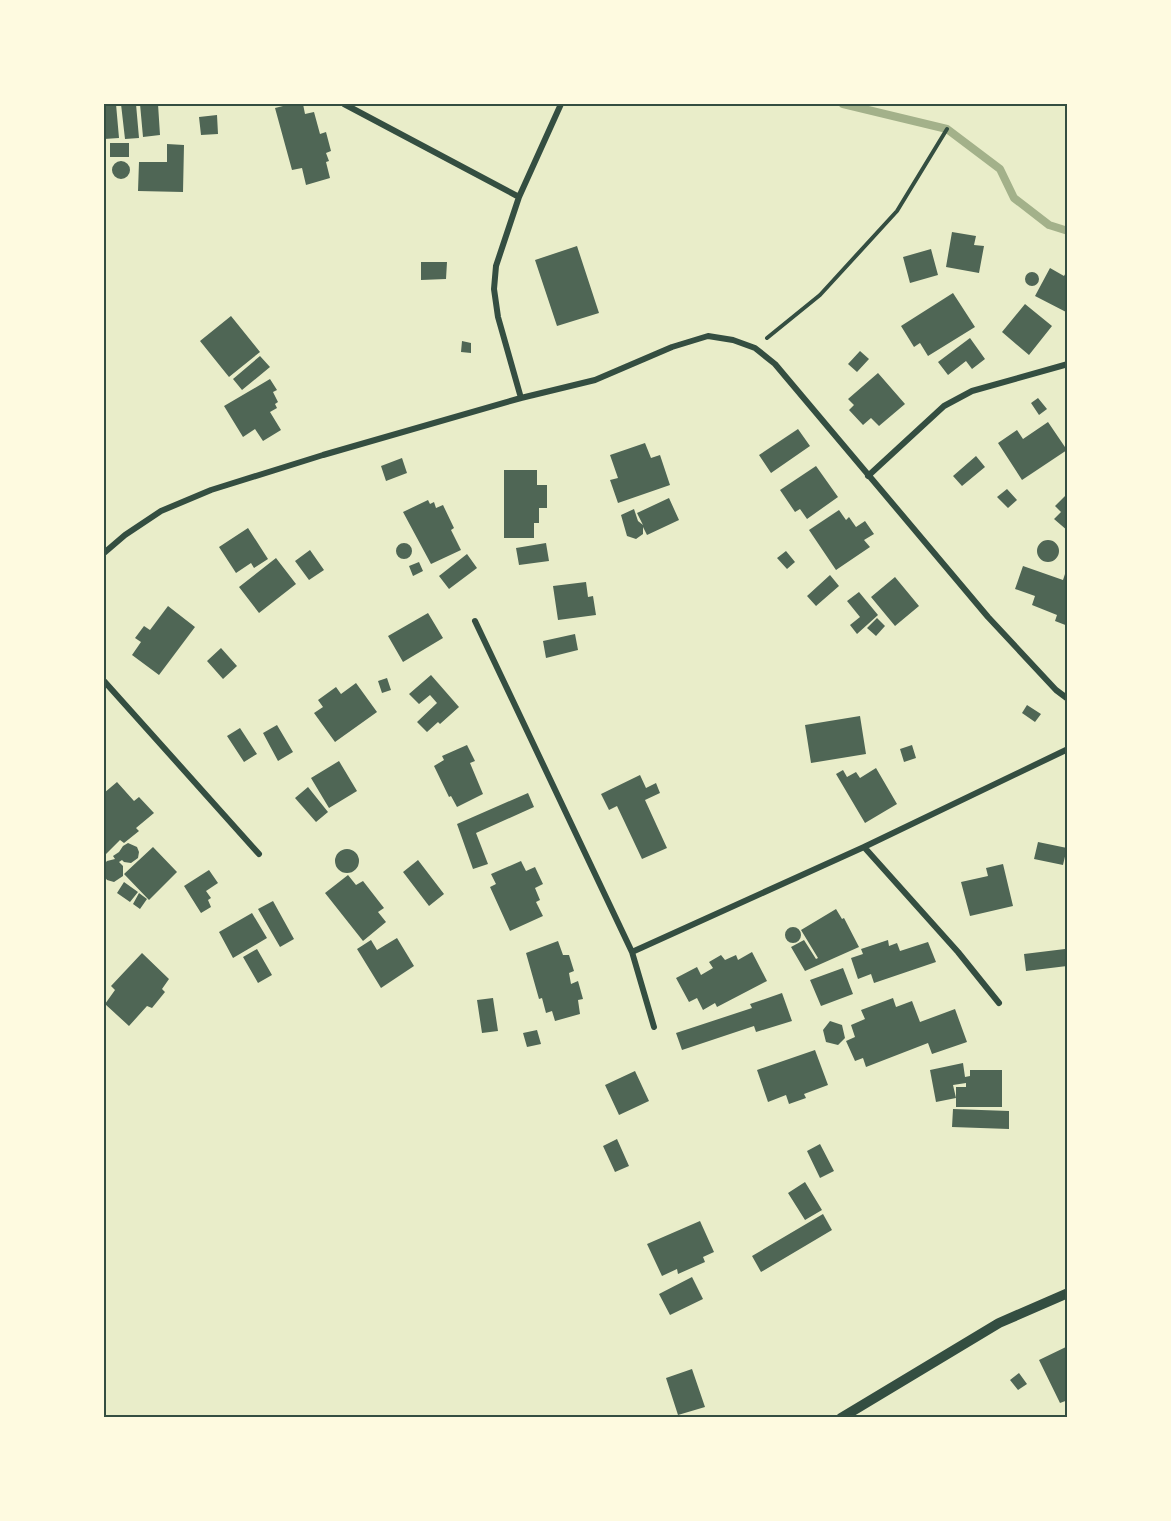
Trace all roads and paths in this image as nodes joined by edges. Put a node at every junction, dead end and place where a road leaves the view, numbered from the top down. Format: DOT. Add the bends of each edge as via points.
graph roads {
  1 [pos="344,104"];
  2 [pos="561,104"];
  3 [pos="947,129"];
  4 [pos="519,197"];
  5 [pos="755,348"];
  6 [pos="1068,364"];
  7 [pos="521,398"];
  8 [pos="868,476"];
  9 [pos="104,553"];
  10 [pos="475,621"];
  11 [pos="104,681"];
  12 [pos="1068,699"];
  13 [pos="1068,749"];
  14 [pos="864,847"];
  15 [pos="259,854"];
  16 [pos="632,952"];
  17 [pos="999,1003"];
  18 [pos="654,1027"];
  19 [pos="1068,1293"];
  20 [pos="841,1418"];
  1 -- 4 [label="street"];
  2 -- 4 [label="street"];
  3 -- 5 [label="path" via="897,211 820,295"];
  4 -- 7 [label="street" via="496,266 494,290"];
  5 -- 7 [label="street" via="708,336 595,380"];
  5 -- 8 [label="street" via="775,364"];
  6 -- 8 [label="street" via="972,391 944,406"];
  7 -- 9 [label="street" via="212,490 161,511"];
  8 -- 12 [label="street" via="988,617"];
  10 -- 16 [label="street"];
  11 -- 15 [label="street"];
  13 -- 14 [label="street"];
  14 -- 16 [label="street"];
  14 -- 17 [label="street"];
  16 -- 18 [label="street"];
  19 -- 20 [label="street" via="999,1323"];
}
